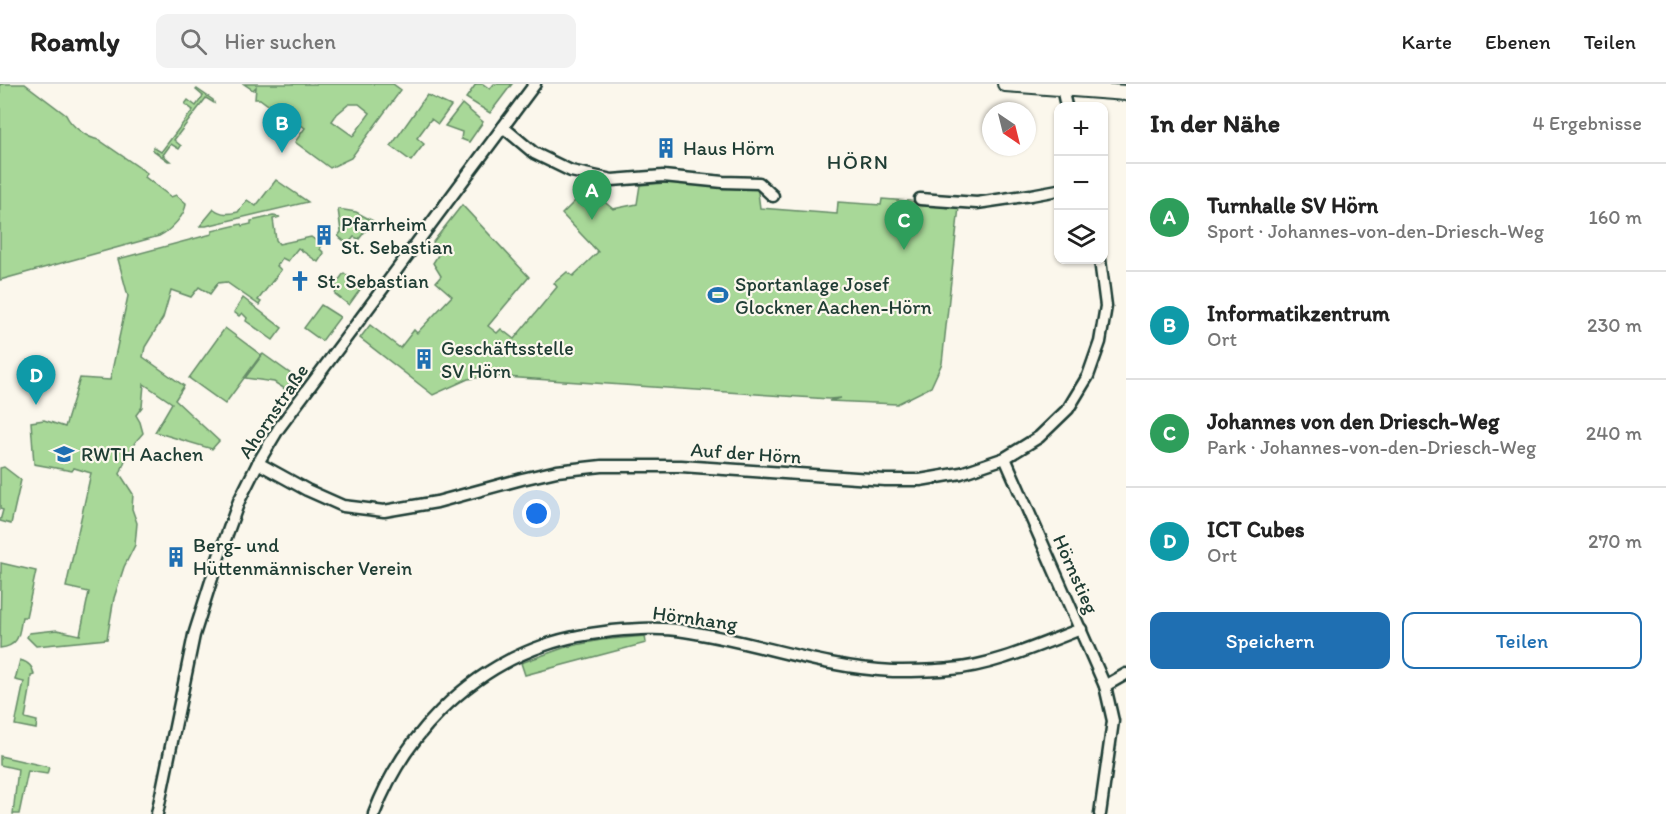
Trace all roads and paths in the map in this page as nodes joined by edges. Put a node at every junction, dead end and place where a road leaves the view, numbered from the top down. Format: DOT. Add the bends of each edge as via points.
graph roads {
  1 [pos="535,84"];
  2 [pos="1005,84"];
  3 [pos="1062,86"];
  4 [pos="1126,93"];
  5 [pos="1065,102"];
  6 [pos="503,127"];
  7 [pos="1054,191"];
  8 [pos="773,196"];
  9 [pos="920,199"];
  10 [pos="1101,264"];
  11 [pos="1005,458"];
  12 [pos="258,463"];
  13 [pos="1081,629"];
  14 [pos="1126,674"];
  15 [pos="1105,686"];
  16 [pos="157,814"];
  17 [pos="374,814"];
  18 [pos="1100,814"];
  1 -- 6 [label="street, Ahornstraße"];
  2 -- 3 [label="main road"];
  3 -- 4 [label="main road"];
  3 -- 5 [label="street"];
  6 -- 8 [label="street" via="534,153 571,171 612,180 663,177 759,183"];
  6 -- 12 [label="street, Ahornstraße" via="279,428"];
  7 -- 9 [label="street" via="977,203"];
  10 -- 11 [label="street, Auf der Hörn" via="1106,306 1100,342 1088,376 1068,409 1039,437"];
  11 -- 12 [label="street, Auf der Hörn" via="961,473 920,480 681,466 602,466 530,477 437,502 384,511 343,506"];
  11 -- 13 [label="street, Hörnstieg"];
  12 -- 16 [label="street, Ahornstraße" via="239,501 194,635"];
  13 -- 15 [label="street, Hörnstieg"];
  13 -- 17 [label="street, Hörnhang" via="984,663 953,669 892,670 823,662 681,630 639,628 544,645 505,663 459,693 435,716 387,781"];
  14 -- 15 [label="street"];
  15 -- 18 [label="street, Hörnstieg" via="1113,722"];
}
